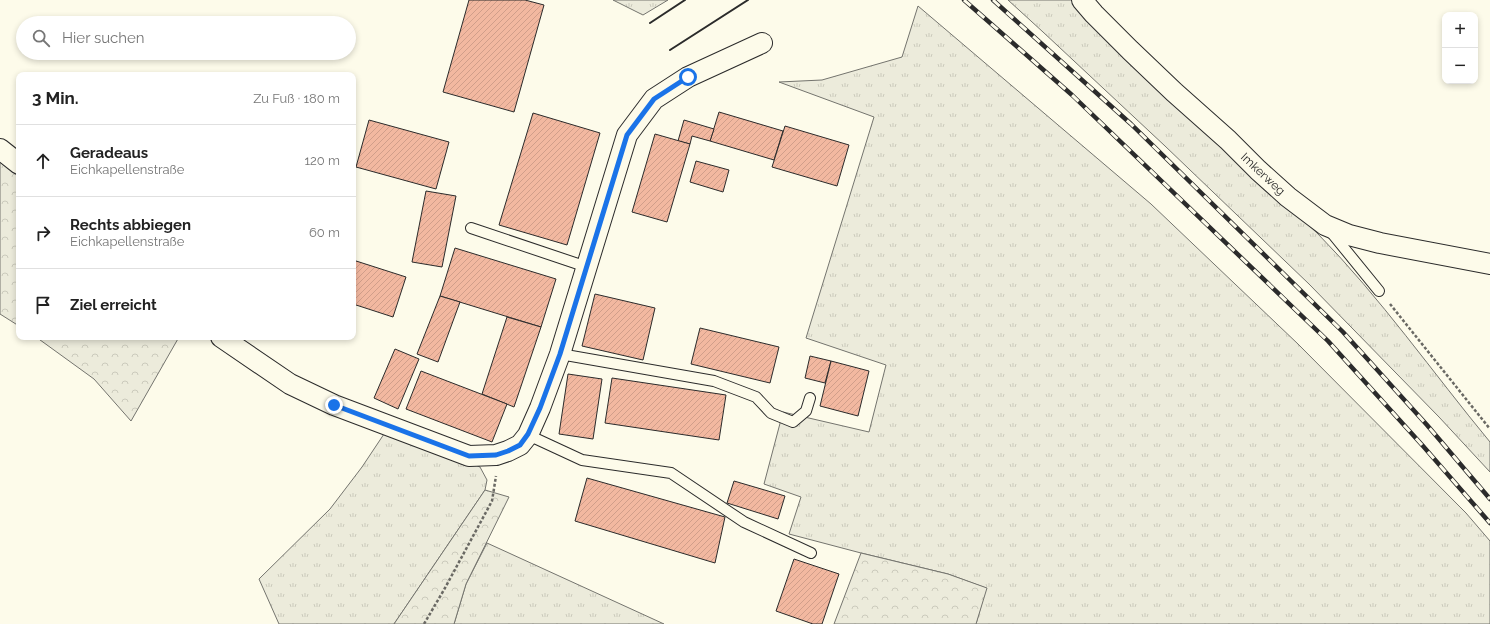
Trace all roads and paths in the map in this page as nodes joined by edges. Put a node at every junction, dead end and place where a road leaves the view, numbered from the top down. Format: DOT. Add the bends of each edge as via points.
graph roads {
  1 [pos="1082,0"];
  2 [pos="762,43"];
  3 [pos="0,150"];
  4 [pos="16,162"];
  5 [pos="1325,225"];
  6 [pos="471,228"];
  7 [pos="1490,264"];
  8 [pos="587,267"];
  9 [pos="1379,291"];
  10 [pos="225,340"];
  11 [pos="560,354"];
  12 [pos="810,398"];
  13 [pos="1490,429"];
  14 [pos="528,434"];
  15 [pos="496,455"];
  16 [pos="811,553"];
  17 [pos="424,624"];
  1 -- 5 [label="street, Imkerweg" via="1125,45 1258,170"];
  2 -- 8 [label="street" via="688,77 654,99 627,135"];
  3 -- 4 [label="street"];
  5 -- 7 [label="street, Imkerweg" via="1372,241"];
  5 -- 9 [label="lane"];
  6 -- 8 [label="lane"];
  8 -- 11 [label="street"];
  9 -- 13 [label="path"];
  10 -- 15 [label="street" via="290,384 334,405 469,456"];
  11 -- 12 [label="lane" via="714,381 756,397 771,413 793,422 806,412"];
  11 -- 14 [label="street"];
  14 -- 15 [label="street" via="520,445"];
  14 -- 16 [label="lane" via="582,460 671,474 744,522"];
  15 -- 17 [label="path" via="496,485 492,501"];
}
